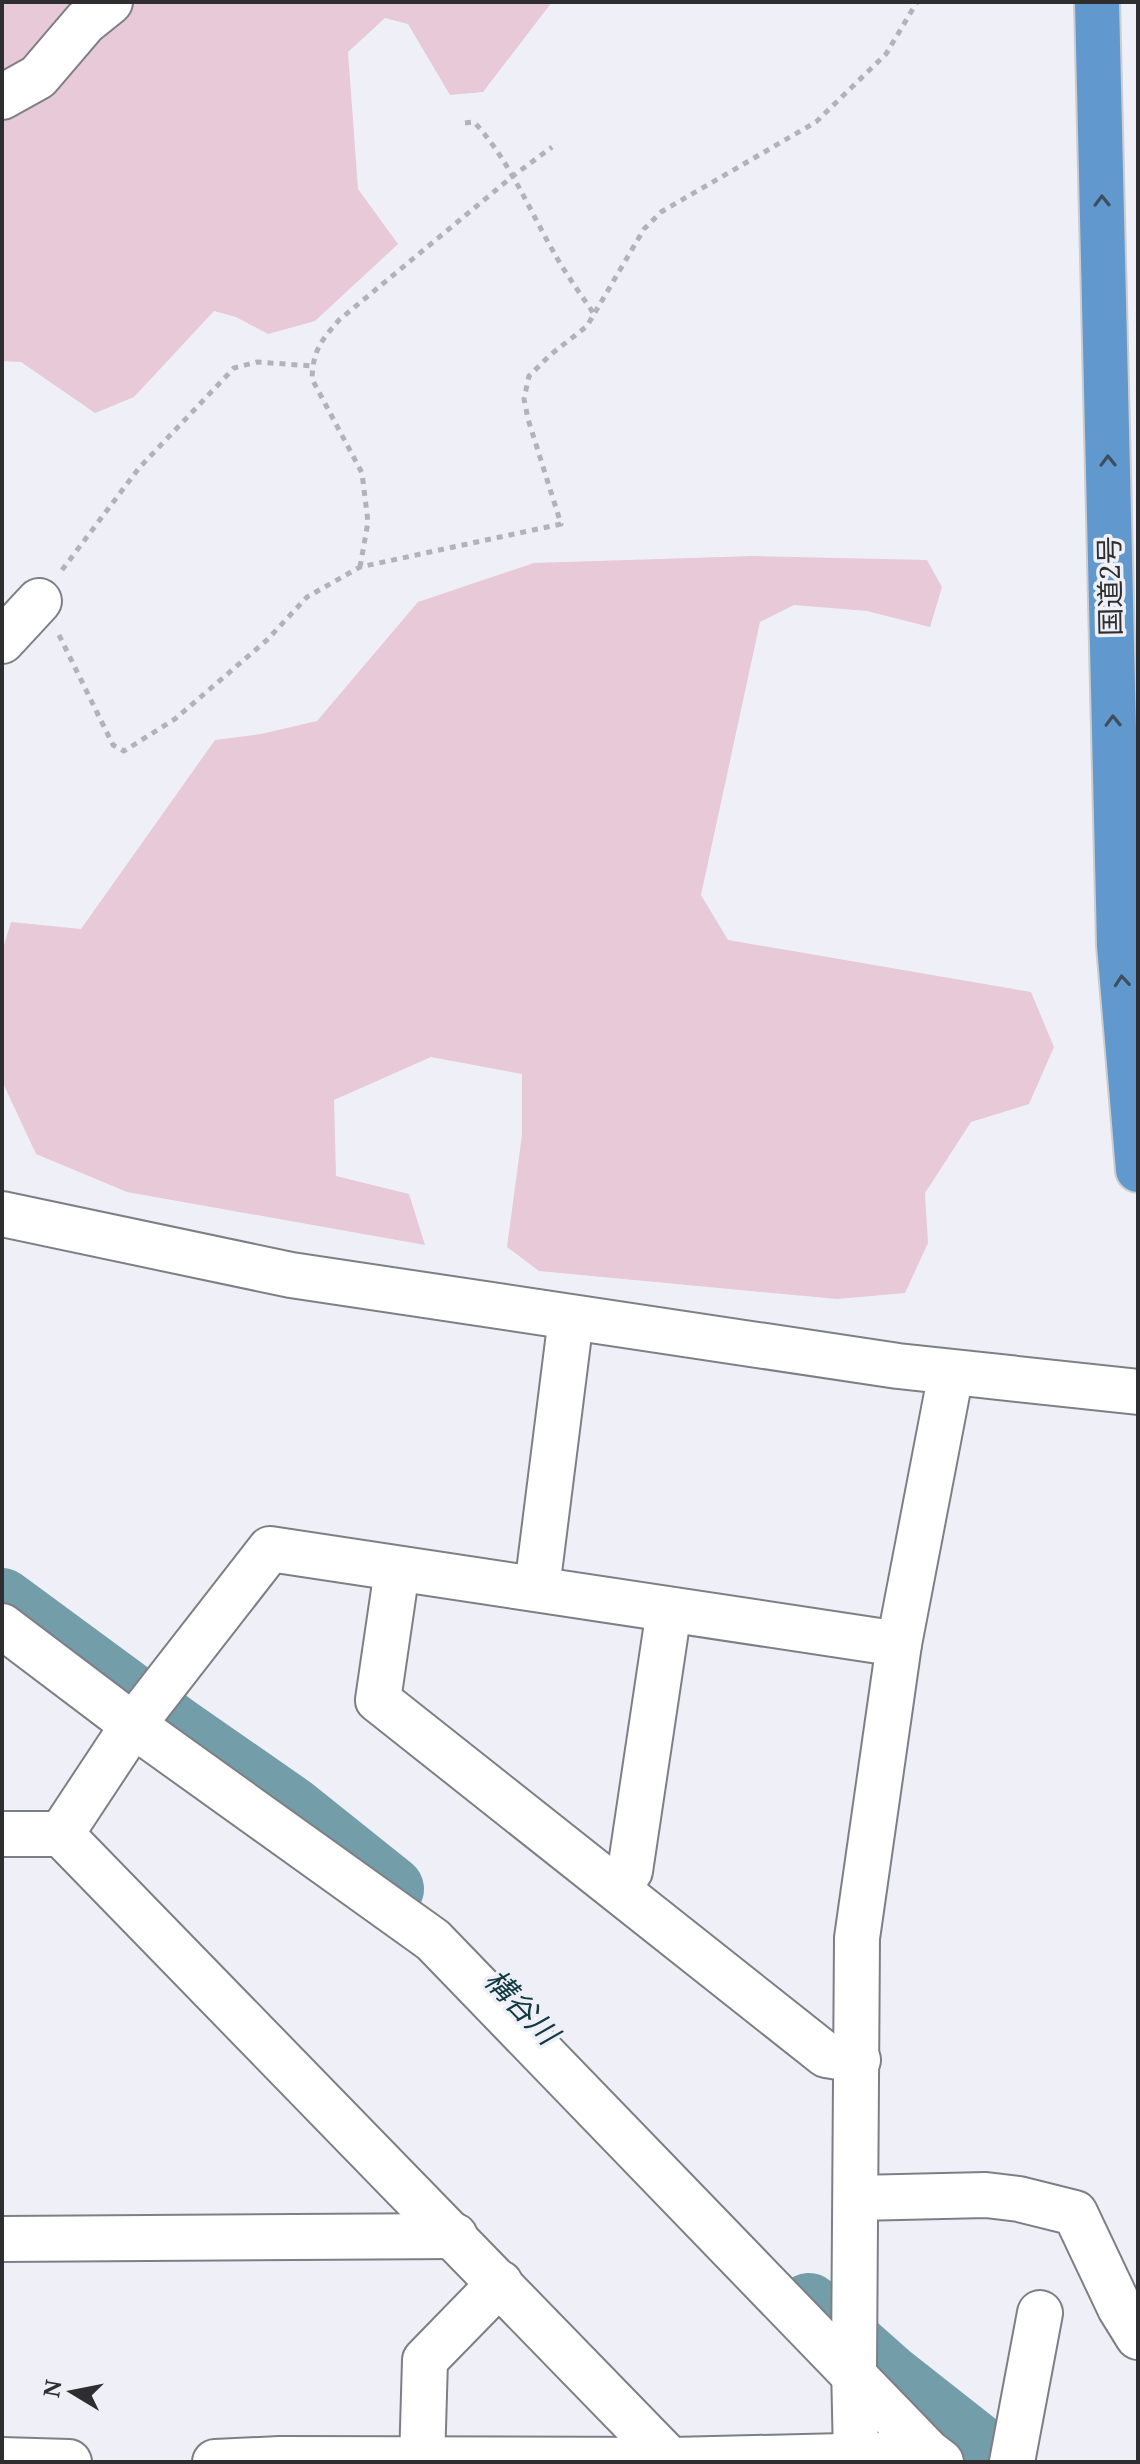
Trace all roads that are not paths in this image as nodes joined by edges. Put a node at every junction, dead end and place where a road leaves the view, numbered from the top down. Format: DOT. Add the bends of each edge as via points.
graph roads {
  1 [pos="110,2"];
  2 [pos="1097,2"];
  3 [pos="2,97"];
  4 [pos="39,601"];
  5 [pos="2,641"];
  6 [pos="1138,1170"];
  7 [pos="2,1214"];
  8 [pos="571,1318"];
  9 [pos="951,1373"];
  10 [pos="1138,1392"];
  11 [pos="397,1570"];
  12 [pos="537,1588"];
  13 [pos="669,1610"];
  14 [pos="2,1626"];
  15 [pos="899,1644"];
  16 [pos="144,1713"];
  17 [pos="2,1834"];
  18 [pos="61,1834"];
  19 [pos="617,1887"];
  20 [pos="858,2060"];
  21 [pos="857,2198"];
  22 [pos="455,2236"];
  23 [pos="2,2239"];
  24 [pos="500,2283"];
  25 [pos="1040,2313"];
  26 [pos="1138,2337"];
  27 [pos="855,2357"];
  28 [pos="856,2457"];
  29 [pos="934,2457"];
  30 [pos="2,2460"];
  31 [pos="422,2461"];
  32 [pos="672,2461"];
  33 [pos="69,2462"];
  34 [pos="215,2462"];
  35 [pos="1012,2462"];
  1 -- 3 [label="street" via="85,22 38,77"];
  6 -- 2 [label="highway, 国道2号, one-way" via="1119,945"];
  4 -- 5 [label="street"];
  7 -- 8 [label="street" via="291,1275"];
  8 -- 9 [label="street"];
  8 -- 12 [label="street"];
  9 -- 10 [label="street"];
  9 -- 15 [label="street"];
  11 -- 12 [label="street"];
  11 -- 16 [label="street" via="270,1549"];
  11 -- 19 [label="street" via="378,1700"];
  12 -- 13 [label="street"];
  13 -- 15 [label="street"];
  13 -- 19 [label="street" via="630,1871"];
  14 -- 16 [label="street"];
  15 -- 20 [label="street" via="857,1938"];
  16 -- 18 [label="street"];
  16 -- 27 [label="street" via="433,1940"];
  17 -- 18 [label="street"];
  18 -- 22 [label="street"];
  19 -- 20 [label="street" via="826,2055"];
  20 -- 21 [label="street"];
  21 -- 26 [label="street" via="986,2195 1075,2213"];
  21 -- 27 [label="street"];
  22 -- 23 [label="street"];
  22 -- 24 [label="street"];
  24 -- 31 [label="street" via="425,2360"];
  24 -- 32 [label="street"];
  25 -- 35 [label="street"];
  27 -- 28 [label="street"];
  27 -- 29 [label="street"];
  28 -- 29 [label="street"];
  28 -- 32 [label="street"];
  30 -- 33 [label="street"];
  31 -- 32 [label="street"];
  31 -- 34 [label="street"];
}
